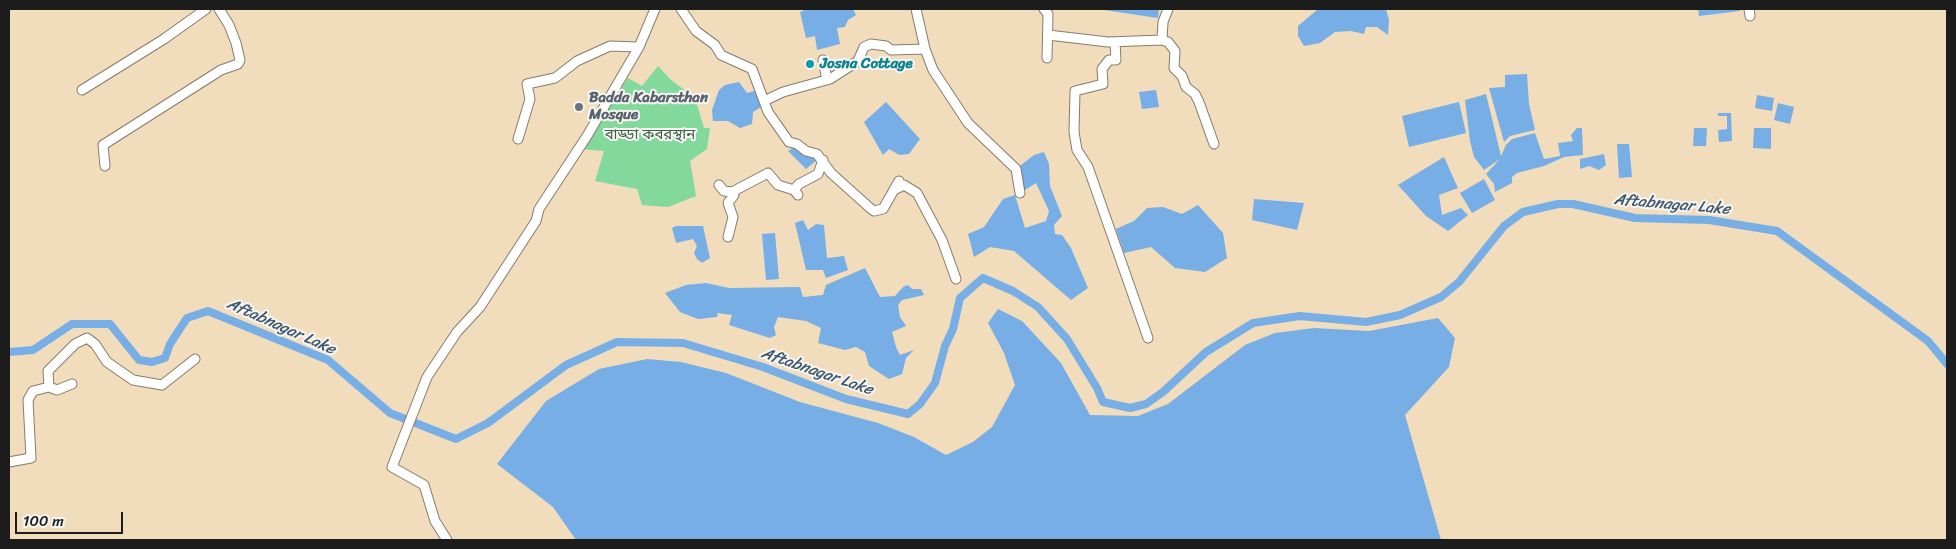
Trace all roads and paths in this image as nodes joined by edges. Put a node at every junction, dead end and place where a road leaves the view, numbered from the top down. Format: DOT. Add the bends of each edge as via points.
graph roads {
  1 [pos="206,9"];
  2 [pos="219,9"];
  3 [pos="655,9"];
  4 [pos="681,9"];
  5 [pos="916,9"];
  6 [pos="1044,9"];
  7 [pos="1168,9"];
  8 [pos="1048,35"];
  9 [pos="1162,40"];
  10 [pos="1115,42"];
  11 [pos="639,47"];
  12 [pos="925,49"];
  13 [pos="1046,58"];
  14 [pos="823,60"];
  15 [pos="827,80"];
  16 [pos="82,90"];
  17 [pos="764,101"];
  18 [pos="518,139"];
  19 [pos="1214,144"];
  20 [pos="823,160"];
  21 [pos="105,166"];
  22 [pos="899,181"];
  23 [pos="719,185"];
  24 [pos="894,191"];
  25 [pos="732,192"];
  26 [pos="1020,193"];
  27 [pos="728,237"];
  28 [pos="956,279"];
  29 [pos="1148,338"];
  30 [pos="195,359"];
  31 [pos="72,384"];
  32 [pos="49,387"];
  33 [pos="9,462"];
  34 [pos="447,540"];
  1 -- 16 [label="street"];
  2 -- 21 [label="street" via="236,43 238,64 222,70 103,145"];
  3 -- 11 [label="street"];
  4 -- 17 [label="street" via="696,31 715,45 721,55 752,69"];
  5 -- 12 [label="street"];
  6 -- 8 [label="street" via="1048,14"];
  7 -- 9 [label="street"];
  8 -- 10 [label="street"];
  8 -- 13 [label="street"];
  9 -- 10 [label="street"];
  9 -- 19 [label="street" via="1174,48 1174,68 1200,102"];
  10 -- 29 [label="street" via="1116,60 1109,60 1102,69 1103,84 1075,91 1074,132 1077,150 1088,167"];
  11 -- 18 [label="street" via="610,46 577,61 555,78 526,84 530,99"];
  11 -- 34 [label="street" via="587,136 539,209 536,221 480,307 457,332 427,377 392,468 424,485 435,521"];
  12 -- 15 [label="street" via="891,50 871,44 864,47 858,61"];
  12 -- 26 [label="street" via="933,70 968,123 1016,169"];
  14 -- 15 [label="street"];
  15 -- 17 [label="street" via="783,92"];
  17 -- 20 [label="street" via="789,142"];
  20 -- 24 [label="street" via="831,172 874,211 883,209"];
  20 -- 25 [label="street" via="818,174 799,184 796,192 778,185 768,173"];
  22 -- 24 [label="street"];
  23 -- 25 [label="street" via="724,191"];
  24 -- 28 [label="street" via="904,185 917,192 942,240"];
  25 -- 27 [label="street" via="734,195 728,203 733,217"];
  30 -- 32 [label="street" via="162,385 133,380 107,362 87,338 75,344 48,371"];
  31 -- 32 [label="street" via="56,390"];
  32 -- 33 [label="street" via="33,391 28,400 31,458"];
}
